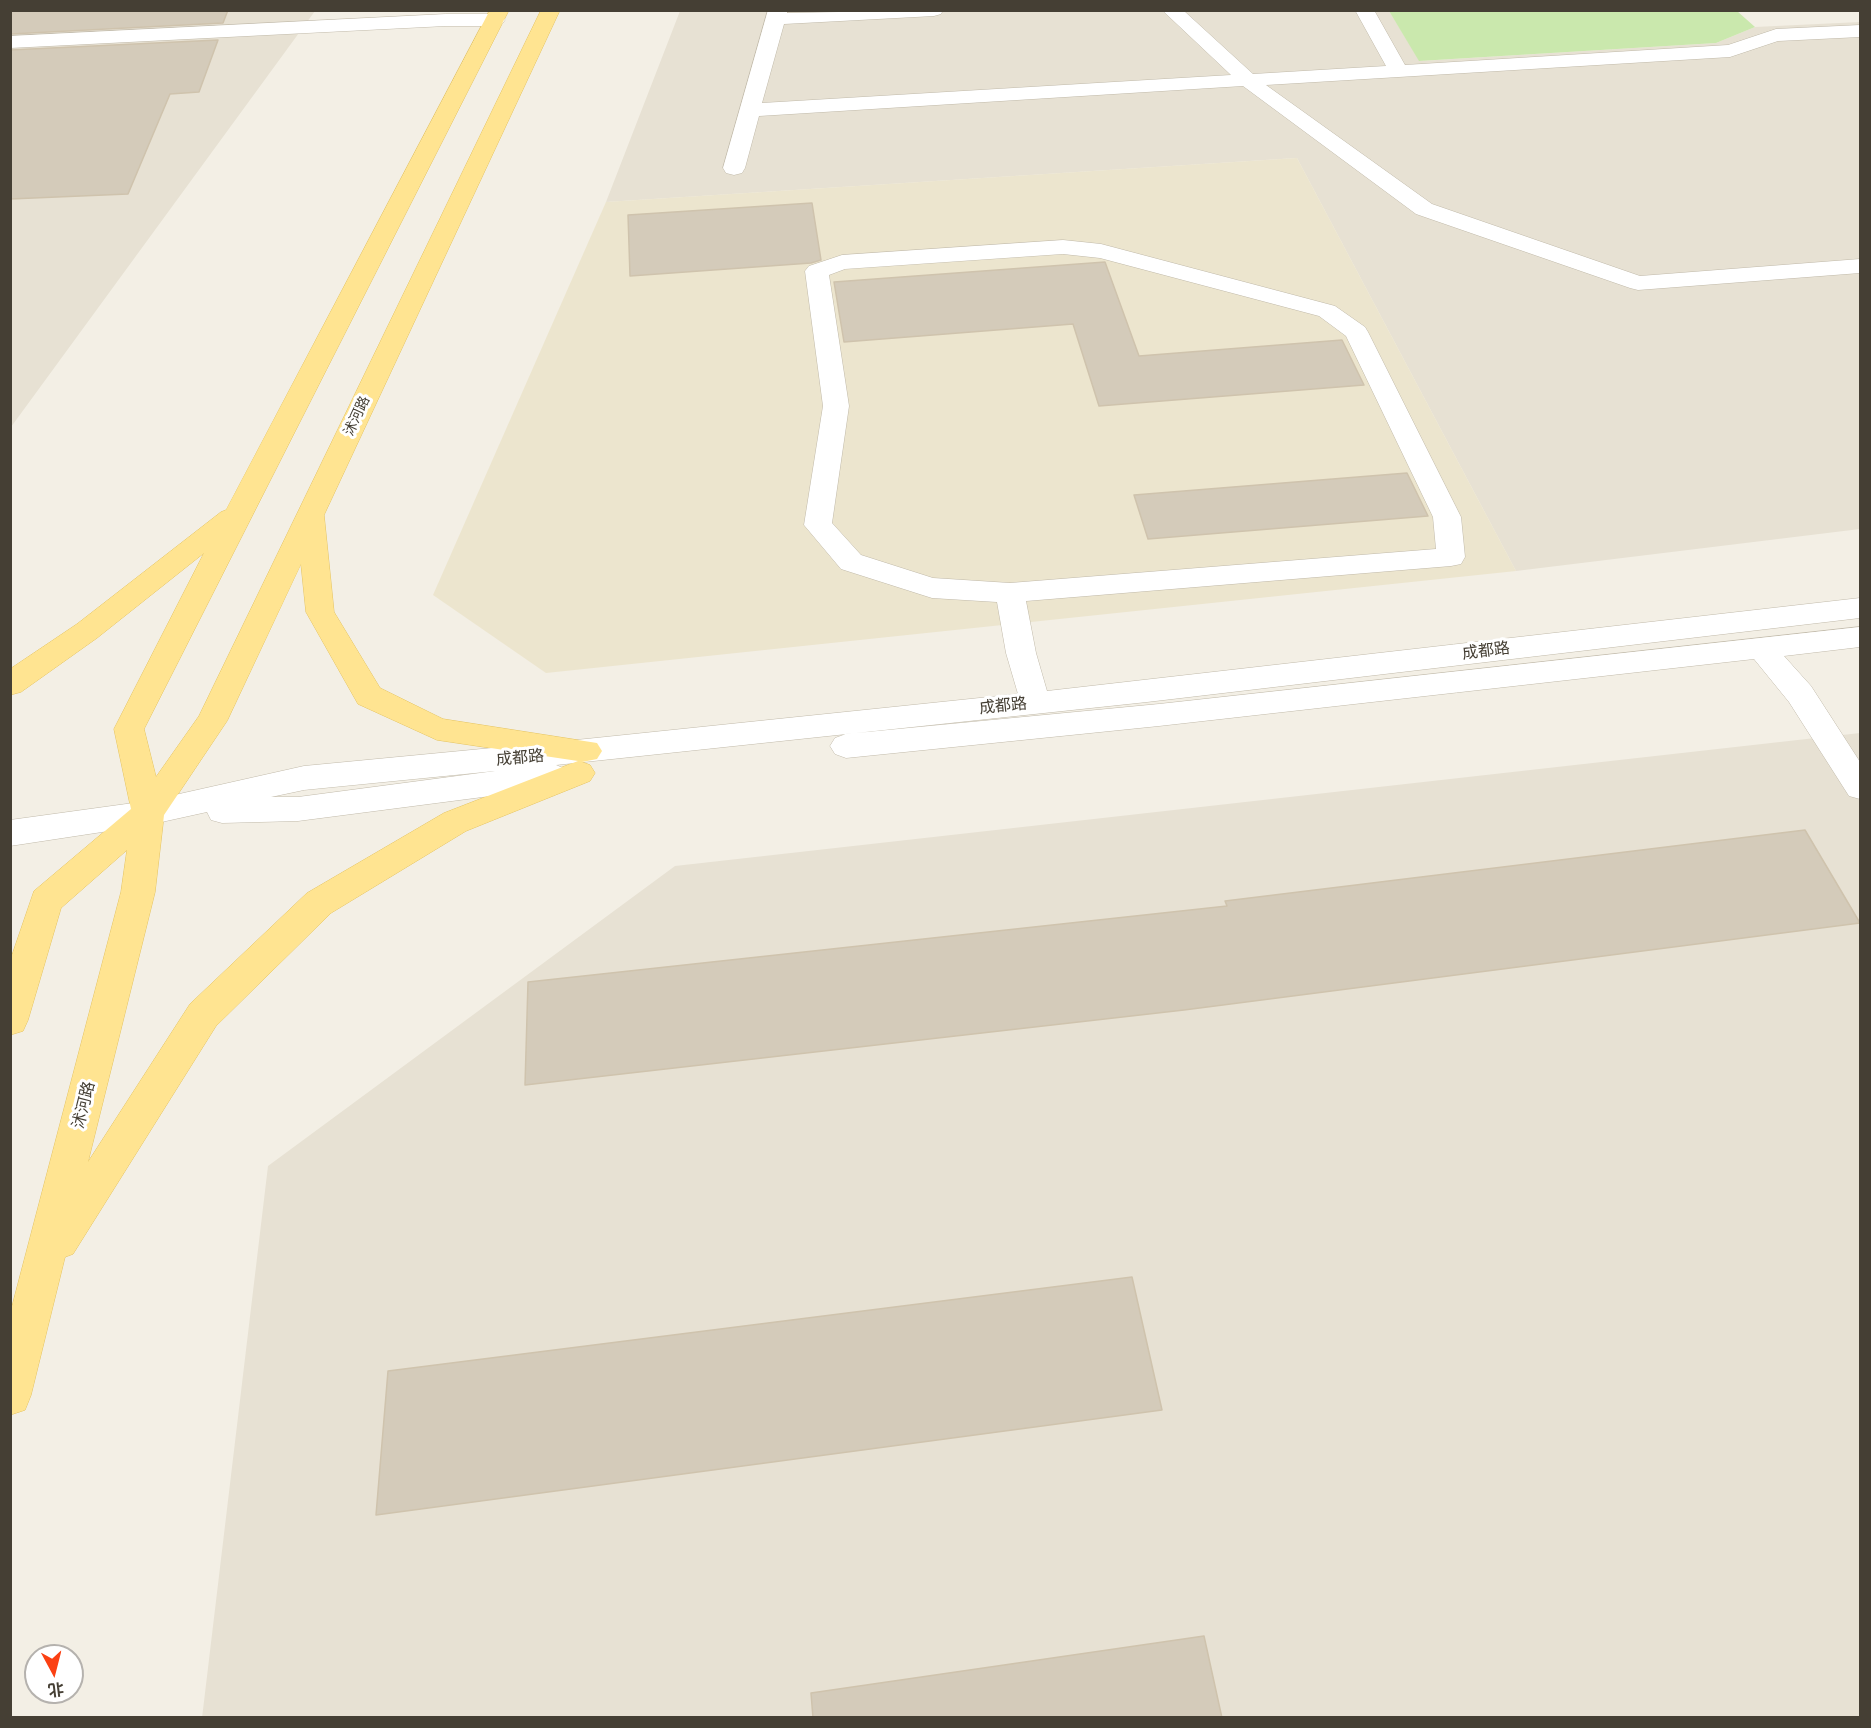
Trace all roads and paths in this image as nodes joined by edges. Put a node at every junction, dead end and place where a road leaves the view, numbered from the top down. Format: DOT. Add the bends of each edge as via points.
graph roads {
  1 [pos="551,10"];
  2 [pos="934,10"];
  3 [pos="1171,10"];
  4 [pos="1364,10"];
  5 [pos="497,15"];
  6 [pos="777,15"];
  7 [pos="1860,31"];
  8 [pos="10,42"];
  9 [pos="1399,71"];
  10 [pos="1248,80"];
  11 [pos="750,110"];
  12 [pos="734,168"];
  13 [pos="1860,266"];
  14 [pos="239,512"];
  15 [pos="310,515"];
  16 [pos="1011,593"];
  17 [pos="1860,608"];
  18 [pos="1860,637"];
  19 [pos="1761,648"];
  20 [pos="10,684"];
  21 [pos="1036,703"];
  22 [pos="583,762"];
  23 [pos="1860,787"];
  24 [pos="10,810"];
  25 [pos="148,813"];
  26 [pos="10,833"];
  27 [pos="10,1020"];
  28 [pos="43,1266"];
  29 [pos="10,1395"];
  1 -- 15 [label="main road, 沭河路"];
  2 -- 6 [label="street"];
  3 -- 10 [label="street"];
  4 -- 9 [label="street"];
  5 -- 8 [label="street"];
  5 -- 14 [label="main road, 沭河路"];
  6 -- 11 [label="street"];
  7 -- 9 [label="street" via="1776,35 1730,51"];
  9 -- 10 [label="street"];
  10 -- 11 [label="street"];
  10 -- 13 [label="street" via="1424,209 1638,283"];
  11 -- 12 [label="street"];
  14 -- 20 [label="main road" via="87,631"];
  14 -- 25 [label="main road, 沭河路" via="129,729"];
  15 -- 22 [label="main road" via="320,612 369,696 438,729"];
  15 -- 25 [label="main road, 沭河路" via="212,722"];
  16 -- 16 [label="street" via="1451,557 1447,517 1356,332 1327,311 1101,251 1063,247 842,262 817,271 836,406 818,525 851,562 932,588"];
  16 -- 21 [label="street" via="1021,653"];
  17 -- 21 [label="street, 成都路"];
  18 -- 19 [label="street, 成都路"];
  19 -- 22 [label="street, 成都路" via="1159,715"];
  19 -- 23 [label="street" via="1800,694"];
  21 -- 22 [label="street, 成都路"];
  22 -- 25 [label="street, 成都路" via="298,809"];
  22 -- 28 [label="main road" via="455,822 319,903 203,1015"];
  24 -- 25 [label="street, 成都路"];
  25 -- 26 [label="street, 成都路"];
  25 -- 27 [label="main road, 沭河路" via="46,901"];
  25 -- 28 [label="main road, 沭河路" via="138,891"];
  28 -- 29 [label="main road, 沭河路"];
}
